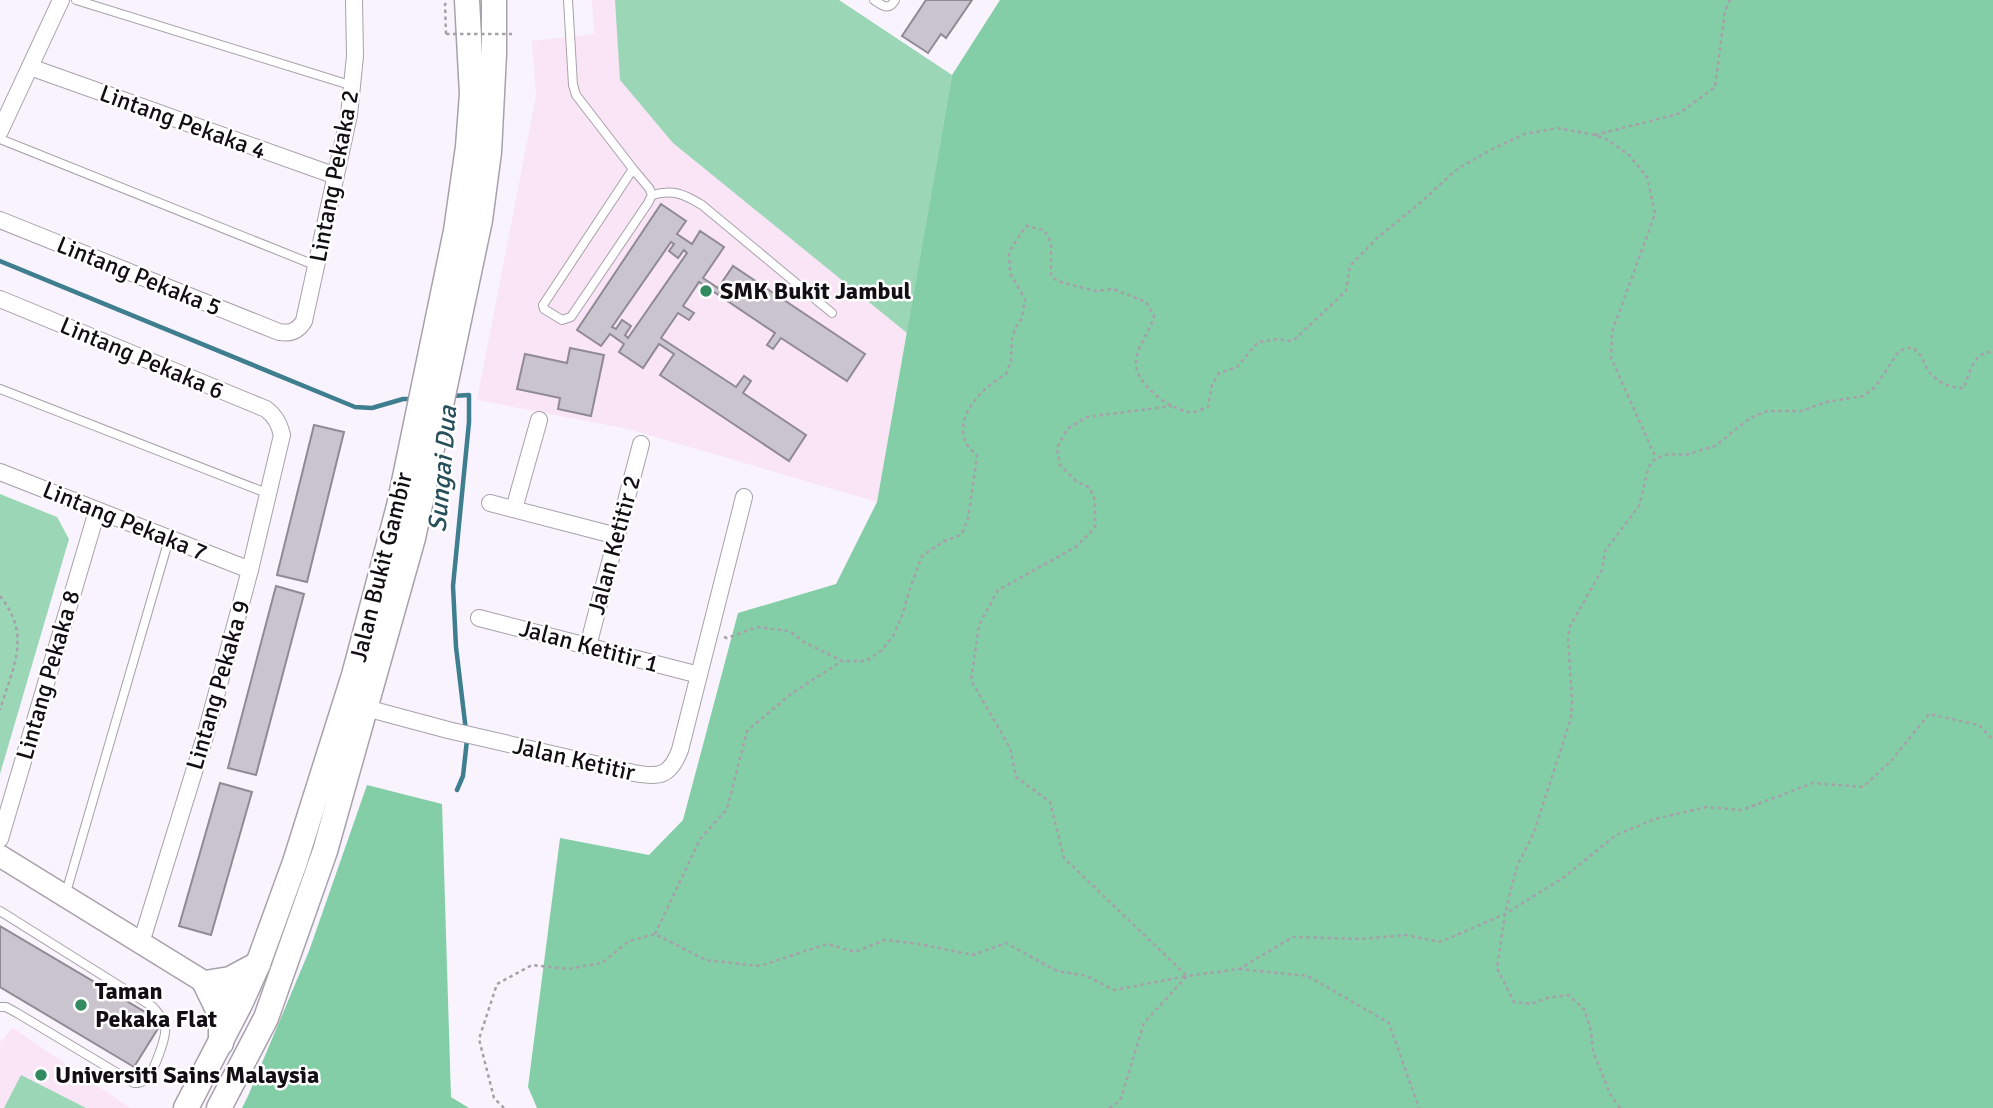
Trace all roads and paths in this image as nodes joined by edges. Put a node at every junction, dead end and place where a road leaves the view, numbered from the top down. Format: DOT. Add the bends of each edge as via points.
graph roads {
  1 [pos="61,0"];
  2 [pos="76,0"];
  3 [pos="467,0"];
  4 [pos="494,0"];
  5 [pos="568,0"];
  6 [pos="874,0"];
  7 [pos="895,0"];
  8 [pos="1730,0"];
  9 [pos="349,1"];
  10 [pos="446,34"];
  11 [pos="512,34"];
  12 [pos="30,67"];
  13 [pos="353,86"];
  14 [pos="0,131"];
  15 [pos="1595,135"];
  16 [pos="0,139"];
  17 [pos="633,169"];
  18 [pos="336,176"];
  19 [pos="652,195"];
  20 [pos="0,220"];
  21 [pos="317,266"];
  22 [pos="0,299"];
  23 [pos="831,313"];
  24 [pos="279,332"];
  25 [pos="1993,352"];
  26 [pos="438,373"];
  27 [pos="0,389"];
  28 [pos="1173,406"];
  29 [pos="539,420"];
  30 [pos="427,421"];
  31 [pos="279,424"];
  32 [pos="641,444"];
  33 [pos="1656,458"];
  34 [pos="0,472"];
  35 [pos="269,495"];
  36 [pos="744,497"];
  37 [pos="490,503"];
  38 [pos="514,509"];
  39 [pos="97,511"];
  40 [pos="617,536"];
  41 [pos="169,539"];
  42 [pos="250,570"];
  43 [pos="0,596"];
  44 [pos="479,618"];
  45 [pos="710,635"];
  46 [pos="588,646"];
  47 [pos="842,661"];
  48 [pos="699,676"];
  49 [pos="366,708"];
  50 [pos="0,710"];
  51 [pos="1993,740"];
  52 [pos="0,839"];
  53 [pos="0,856"];
  54 [pos="65,896"];
  55 [pos="0,911"];
  56 [pos="1505,914"];
  57 [pos="655,934"];
  58 [pos="141,943"];
  59 [pos="258,964"];
  60 [pos="1238,969"];
  61 [pos="1187,976"];
  62 [pos="205,983"];
  63 [pos="277,989"];
  64 [pos="240,1004"];
  65 [pos="0,1007"];
  66 [pos="221,1044"];
  67 [pos="252,1047"];
  68 [pos="186,1108"];
  69 [pos="219,1108"];
  70 [pos="504,1108"];
  71 [pos="1109,1108"];
  72 [pos="1419,1108"];
  73 [pos="1620,1108"];
  1 -- 12 [label="street"];
  2 -- 13 [label="lane"];
  3 -- 26 [label="main road, Jalan Bukit Gambir" via="468,147"];
  4 -- 26 [label="main road, Jalan Bukit Gambir" via="489,152 480,220"];
  5 -- 17 [label="lane" via="576,95"];
  6 -- 7 [label="lane" via="888,7"];
  8 -- 15 [label="path" via="1715,88 1678,114"];
  9 -- 13 [label="street, Lintang Pekaka 2"];
  10 -- 11 [label="path, bridge"];
  12 -- 14 [label="street"];
  12 -- 18 [label="street, Lintang Pekaka 4"];
  13 -- 18 [label="street, Lintang Pekaka 2"];
  15 -- 28 [label="path" via="1557,128 1525,134 1456,170 1350,266 1346,291 1296,339 1258,342 1237,367 1219,373 1208,407 1192,412"];
  15 -- 33 [label="path" via="1629,155 1647,177 1655,214 1612,332 1611,358"];
  16 -- 21 [label="lane"];
  17 -- 19 [label="lane"];
  17 -- 19 [label="lane" via="544,309 562,320 571,317"];
  18 -- 21 [label="street, Lintang Pekaka 2"];
  19 -- 23 [label="lane" via="666,191 689,197"];
  20 -- 24 [label="street, Lintang Pekaka 5"];
  21 -- 24 [label="street, Lintang Pekaka 2" via="304,321 294,331"];
  22 -- 31 [label="street, Lintang Pekaka 6" via="265,409"];
  25 -- 33 [label="path" via="1974,361 1964,388 1952,388 1931,374 1920,352 1911,347 1899,351 1875,387 1863,396 1801,411 1767,411 1750,418 1715,446"];
  26 -- 30 [label="main road, Jalan Bukit Gambir"];
  27 -- 35 [label="lane"];
  28 -- 47 [label="path" via="1154,395 1138,377 1135,364 1154,316 1146,302 1113,289 1096,291 1057,281 1051,275 1051,242 1044,230 1026,226 1009,252 1010,273 1025,299 1012,340 1011,361 1006,374 992,382 963,419 965,442 977,456 964,529 922,556 902,616 883,650 866,661"];
  28 -- 61 [label="path" via="1087,418 1067,429 1057,448 1060,465 1090,488 1095,527 1076,547 998,590 978,625 971,680 1010,748 1016,777 1050,802 1064,859"];
  29 -- 38 [label="street"];
  30 -- 49 [label="main road, Jalan Bukit Gambir" via="412,538"];
  30 -- 59 [label="main road, Jalan Bukit Gambir" via="398,506 354,675"];
  31 -- 35 [label="street, Lintang Pekaka 9" via="282,435"];
  32 -- 40 [label="street, Jalan Ketitir 2"];
  33 -- 56 [label="path" via="1649,466 1639,506 1605,551 1602,570 1570,626 1571,718 1533,835 1517,866"];
  34 -- 39 [label="street, Lintang Pekaka 7"];
  35 -- 42 [label="street, Lintang Pekaka 9"];
  36 -- 45 [label="street, Jalan Ketitir"];
  37 -- 38 [label="street"];
  38 -- 40 [label="street"];
  39 -- 41 [label="street, Lintang Pekaka 7"];
  39 -- 52 [label="street, Lintang Pekaka 8"];
  40 -- 46 [label="street, Jalan Ketitir 2"];
  41 -- 42 [label="street, Lintang Pekaka 7"];
  41 -- 54 [label="lane"];
  42 -- 58 [label="street, Lintang Pekaka 9"];
  43 -- 50 [label="path" via="16,621 19,636"];
  44 -- 46 [label="street, Jalan Ketitir 1"];
  45 -- 47 [label="path" via="727,638 757,627 789,631"];
  45 -- 48 [label="street, Jalan Ketitir"];
  46 -- 48 [label="street, Jalan Ketitir 1"];
  47 -- 57 [label="path" via="792,693 747,732 727,809 700,839"];
  48 -- 49 [label="street, Jalan Ketitir" via="676,762 657,776"];
  49 -- 63 [label="main road, Jalan Bukit Gambir" via="325,851"];
  51 -- 56 [label="path" via="1979,724 1929,714 1863,787 1813,783 1742,810 1706,807 1655,819 1616,835 1563,878"];
  53 -- 54 [label="main road"];
  54 -- 58 [label="main road"];
  55 -- 65 [label="lane" via="153,1007 166,1027 164,1042 148,1078 134,1083"];
  56 -- 60 [label="path" via="1440,942 1406,935 1293,937"];
  56 -- 73 [label="path" via="1497,968 1505,987 1514,1002 1531,1004 1568,995 1584,1009 1593,1051"];
  57 -- 61 [label="path" via="706,960 760,966 827,944 855,952 885,940 972,955 1006,943 1057,971 1087,976 1114,990"];
  57 -- 70 [label="path" via="629,941 602,963 568,969 532,965 498,984 479,1039 494,1098"];
  58 -- 62 [label="main road"];
  59 -- 62 [label="main road" via="230,979"];
  59 -- 64 [label="main road, Jalan Bukit Gambir"];
  60 -- 61 [label="path"];
  60 -- 72 [label="path" via="1308,976 1389,1023"];
  61 -- 71 [label="path" via="1144,1023 1120,1101"];
  62 -- 64 [label="main road"];
  62 -- 66 [label="main road" via="221,1016"];
  63 -- 64 [label="main road" via="254,1005"];
  63 -- 67 [label="main road, Jalan Bukit Gambir"];
  64 -- 66 [label="main road, Jalan Bukit Gambir"];
  64 -- 67 [label="main road" via="248,1014"];
  66 -- 68 [label="main road, Jalan Bukit Gambir"];
  67 -- 69 [label="main road, Jalan Bukit Gambir"];
}
